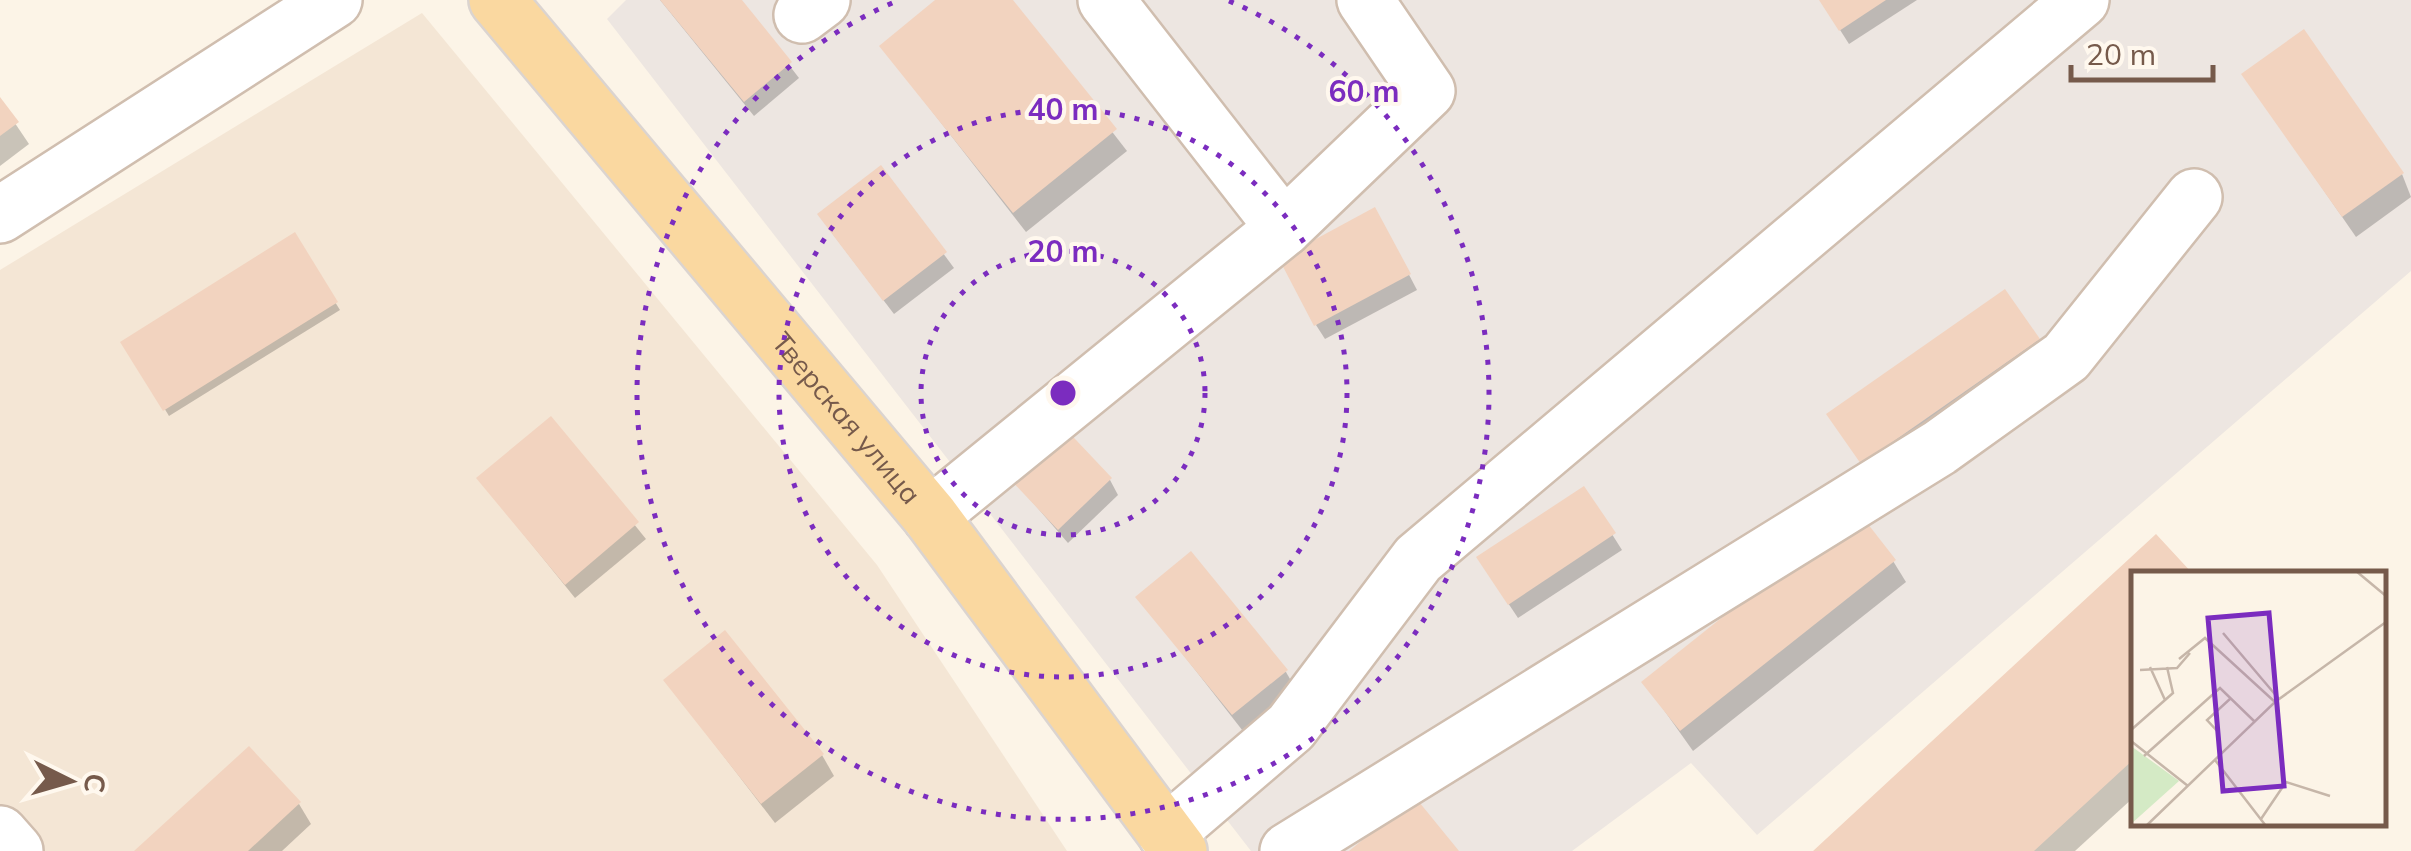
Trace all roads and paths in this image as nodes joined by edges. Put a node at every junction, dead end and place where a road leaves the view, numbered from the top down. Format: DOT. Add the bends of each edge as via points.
graph roads {
  1 [pos="334,0"];
  2 [pos="497,0"];
  3 [pos="1106,0"];
  4 [pos="1365,0"];
  5 [pos="2080,0"];
  6 [pos="2194,198"];
  7 [pos="0,214"];
  8 [pos="1284,228"];
  9 [pos="930,516"];
  10 [pos="0,834"];
  11 [pos="1172,842"];
  12 [pos="16,851"];
  13 [pos="1288,851"];
  1 -- 7 [label="street"];
  2 -- 9 [label="main road, Тверская улица"];
  3 -- 8 [label="street"];
  4 -- 8 [label="street" via="1427,91"];
  5 -- 11 [label="street" via="1418,558 1291,727"];
  6 -- 13 [label="street" via="2066,357 1939,448"];
  8 -- 9 [label="street"];
  9 -- 11 [label="main road, Тверская улица"];
  10 -- 12 [label="street"];
}
